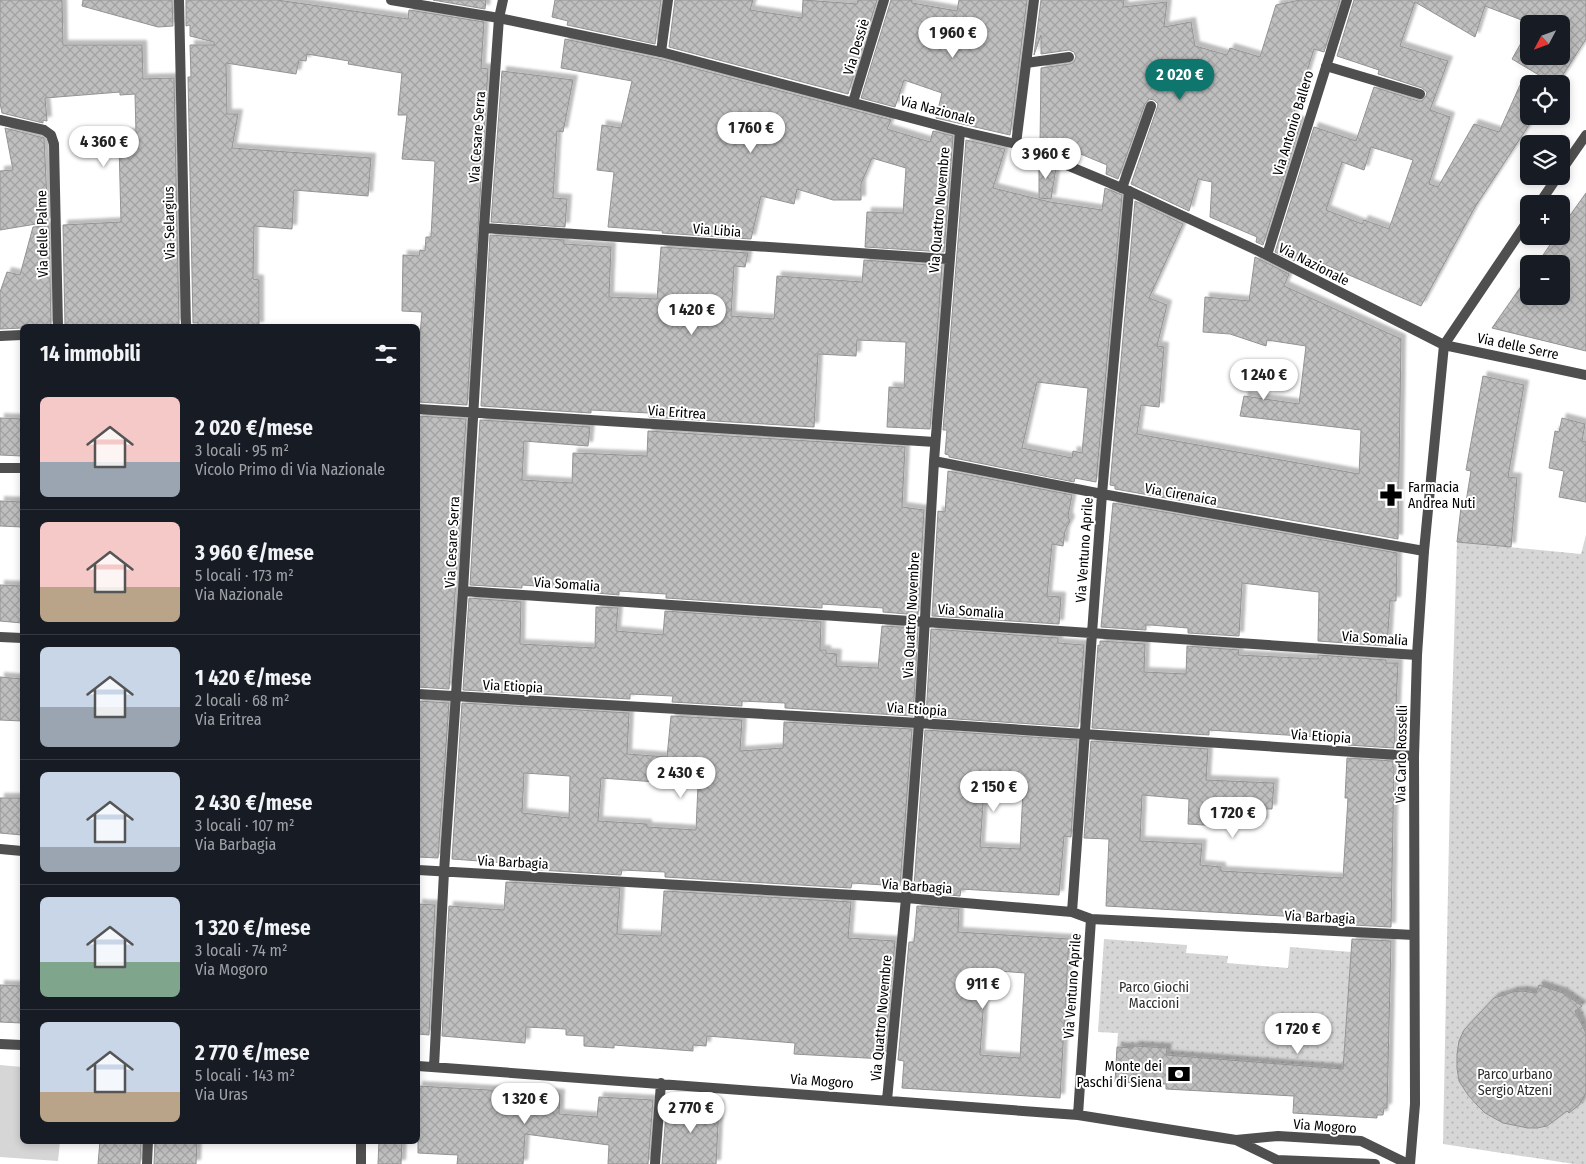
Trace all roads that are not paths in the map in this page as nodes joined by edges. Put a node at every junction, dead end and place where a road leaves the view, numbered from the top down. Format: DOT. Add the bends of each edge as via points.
graph roads {
  1 [pos="179,0"];
  2 [pos="391,0"];
  3 [pos="502,0"];
  4 [pos="668,0"];
  5 [pos="884,0"];
  6 [pos="1034,0"];
  7 [pos="1347,0"];
  8 [pos="500,18"];
  9 [pos="661,52"];
  10 [pos="1069,57"];
  11 [pos="1026,63"];
  12 [pos="1326,66"];
  13 [pos="1420,94"];
  14 [pos="854,102"];
  15 [pos="1151,106"];
  16 [pos="0,120"];
  17 [pos="960,130"];
  18 [pos="1586,135"];
  19 [pos="1016,144"];
  20 [pos="1570,158"];
  21 [pos="1125,190"];
  22 [pos="484,228"];
  23 [pos="1520,232"];
  24 [pos="1267,255"];
  25 [pos="948,259"];
  26 [pos="58,324"];
  27 [pos="186,324"];
  28 [pos="20,335"];
  29 [pos="0,336"];
  30 [pos="1444,344"];
  31 [pos="1586,375"];
  32 [pos="420,409"];
  33 [pos="473,412"];
  34 [pos="935,442"];
  35 [pos="934,461"];
  36 [pos="0,468"];
  37 [pos="20,468"];
  38 [pos="1102,494"];
  39 [pos="1424,551"];
  40 [pos="463,591"];
  41 [pos="925,621"];
  42 [pos="1091,632"];
  43 [pos="0,637"];
  44 [pos="20,638"];
  45 [pos="1417,655"];
  46 [pos="420,694"];
  47 [pos="456,697"];
  48 [pos="919,723"];
  49 [pos="1084,735"];
  50 [pos="1414,756"];
  51 [pos="0,849"];
  52 [pos="20,850"];
  53 [pos="420,870"];
  54 [pos="444,872"];
  55 [pos="906,898"];
  56 [pos="1072,912"];
  57 [pos="1091,919"];
  58 [pos="1414,935"];
  59 [pos="0,1044"];
  60 [pos="20,1045"];
  61 [pos="420,1066"];
  62 [pos="434,1066"];
  63 [pos="661,1083"];
  64 [pos="887,1100"];
  65 [pos="1078,1115"];
  66 [pos="1236,1140"];
  67 [pos="148,1144"];
  68 [pos="361,1144"];
  69 [pos="147,1164"];
  70 [pos="361,1164"];
  71 [pos="655,1164"];
  72 [pos="1375,1164"];
  73 [pos="1409,1164"];
  1 -- 27 [label="street, Via Selargius"];
  2 -- 8 [label="street, Via Nazionale"];
  3 -- 8 [label="street, Via Cesare Serra"];
  4 -- 9 [label="street"];
  5 -- 14 [label="street, Via Dessiè"];
  6 -- 11 [label="street"];
  7 -- 12 [label="street, Via Antonio Ballero"];
  8 -- 9 [label="street, Via Nazionale"];
  8 -- 22 [label="street, Via Cesare Serra"];
  9 -- 14 [label="street, Via Nazionale"];
  10 -- 11 [label="street"];
  11 -- 19 [label="street"];
  12 -- 13 [label="street"];
  12 -- 24 [label="street, Via Antonio Ballero"];
  14 -- 17 [label="street, Via Nazionale"];
  15 -- 21 [label="street, Via Ventuno Aprile"];
  16 -- 26 [label="street, Via delle Palme" via="44,130 51,135 54,144"];
  17 -- 19 [label="street, Via Nazionale"];
  17 -- 25 [label="street, Via Quattro Novembre"];
  18 -- 20 [label="street"];
  19 -- 21 [label="street, Via Nazionale"];
  21 -- 24 [label="street, Via Nazionale"];
  21 -- 38 [label="street, Via Ventuno Aprile"];
  22 -- 25 [label="street, Via Libia"];
  22 -- 33 [label="street, Via Cesare Serra"];
  23 -- 30 [label="street"];
  24 -- 30 [label="street, Via Nazionale"];
  25 -- 34 [label="street, Via Quattro Novembre"];
  28 -- 29 [label="street"];
  30 -- 31 [label="street, Via delle Serre"];
  30 -- 39 [label="street, Via Carlo Rosselli"];
  32 -- 33 [label="street, Via Eritrea"];
  33 -- 34 [label="street, Via Eritrea"];
  33 -- 40 [label="street, Via Cesare Serra"];
  34 -- 35 [label="street, Via Quattro Novembre"];
  35 -- 38 [label="street, Via Cirenaica"];
  35 -- 41 [label="street, Via Quattro Novembre"];
  36 -- 37 [label="street"];
  38 -- 39 [label="street, Via Cirenaica"];
  38 -- 42 [label="street, Via Ventuno Aprile"];
  39 -- 45 [label="street, Via Carlo Rosselli"];
  40 -- 41 [label="street, Via Somalia"];
  40 -- 47 [label="street, Via Cesare Serra"];
  41 -- 42 [label="street, Via Somalia"];
  41 -- 48 [label="street, Via Quattro Novembre"];
  42 -- 45 [label="street, Via Somalia"];
  42 -- 49 [label="street, Via Ventuno Aprile"];
  43 -- 44 [label="street"];
  45 -- 50 [label="street, Via Carlo Rosselli"];
  46 -- 47 [label="street, Via Etiopia"];
  47 -- 48 [label="street, Via Etiopia"];
  47 -- 54 [label="street, Via Cesare Serra"];
  48 -- 49 [label="street, Via Etiopia"];
  48 -- 55 [label="street, Via Quattro Novembre"];
  49 -- 50 [label="street, Via Etiopia"];
  49 -- 56 [label="street, Via Ventuno Aprile"];
  50 -- 58 [label="street, Via Carlo Rosselli"];
  51 -- 52 [label="street"];
  53 -- 54 [label="street, Via Barbagia"];
  54 -- 55 [label="street, Via Barbagia"];
  54 -- 62 [label="street, Via Cesare Serra"];
  55 -- 56 [label="street, Via Barbagia"];
  55 -- 64 [label="street, Via Quattro Novembre"];
  56 -- 57 [label="street, Via Barbagia"];
  57 -- 58 [label="street, Via Barbagia"];
  57 -- 65 [label="street, Via Ventuno Aprile"];
  58 -- 73 [label="street, Via Carlo Rosselli" via="1414,1104"];
  59 -- 60 [label="street"];
  61 -- 62 [label="street, Via Mogoro"];
  62 -- 63 [label="street, Via Mogoro"];
  63 -- 64 [label="street, Via Mogoro"];
  63 -- 71 [label="street"];
  64 -- 65 [label="street, Via Mogoro"];
  65 -- 66 [label="street, Via Mogoro"];
  66 -- 72 [label="street, Via Mogoro" via="1277,1160"];
  66 -- 73 [label="street, Via Mogoro" via="1278,1136 1361,1141"];
  67 -- 69 [label="street"];
  68 -- 70 [label="street"];
}
